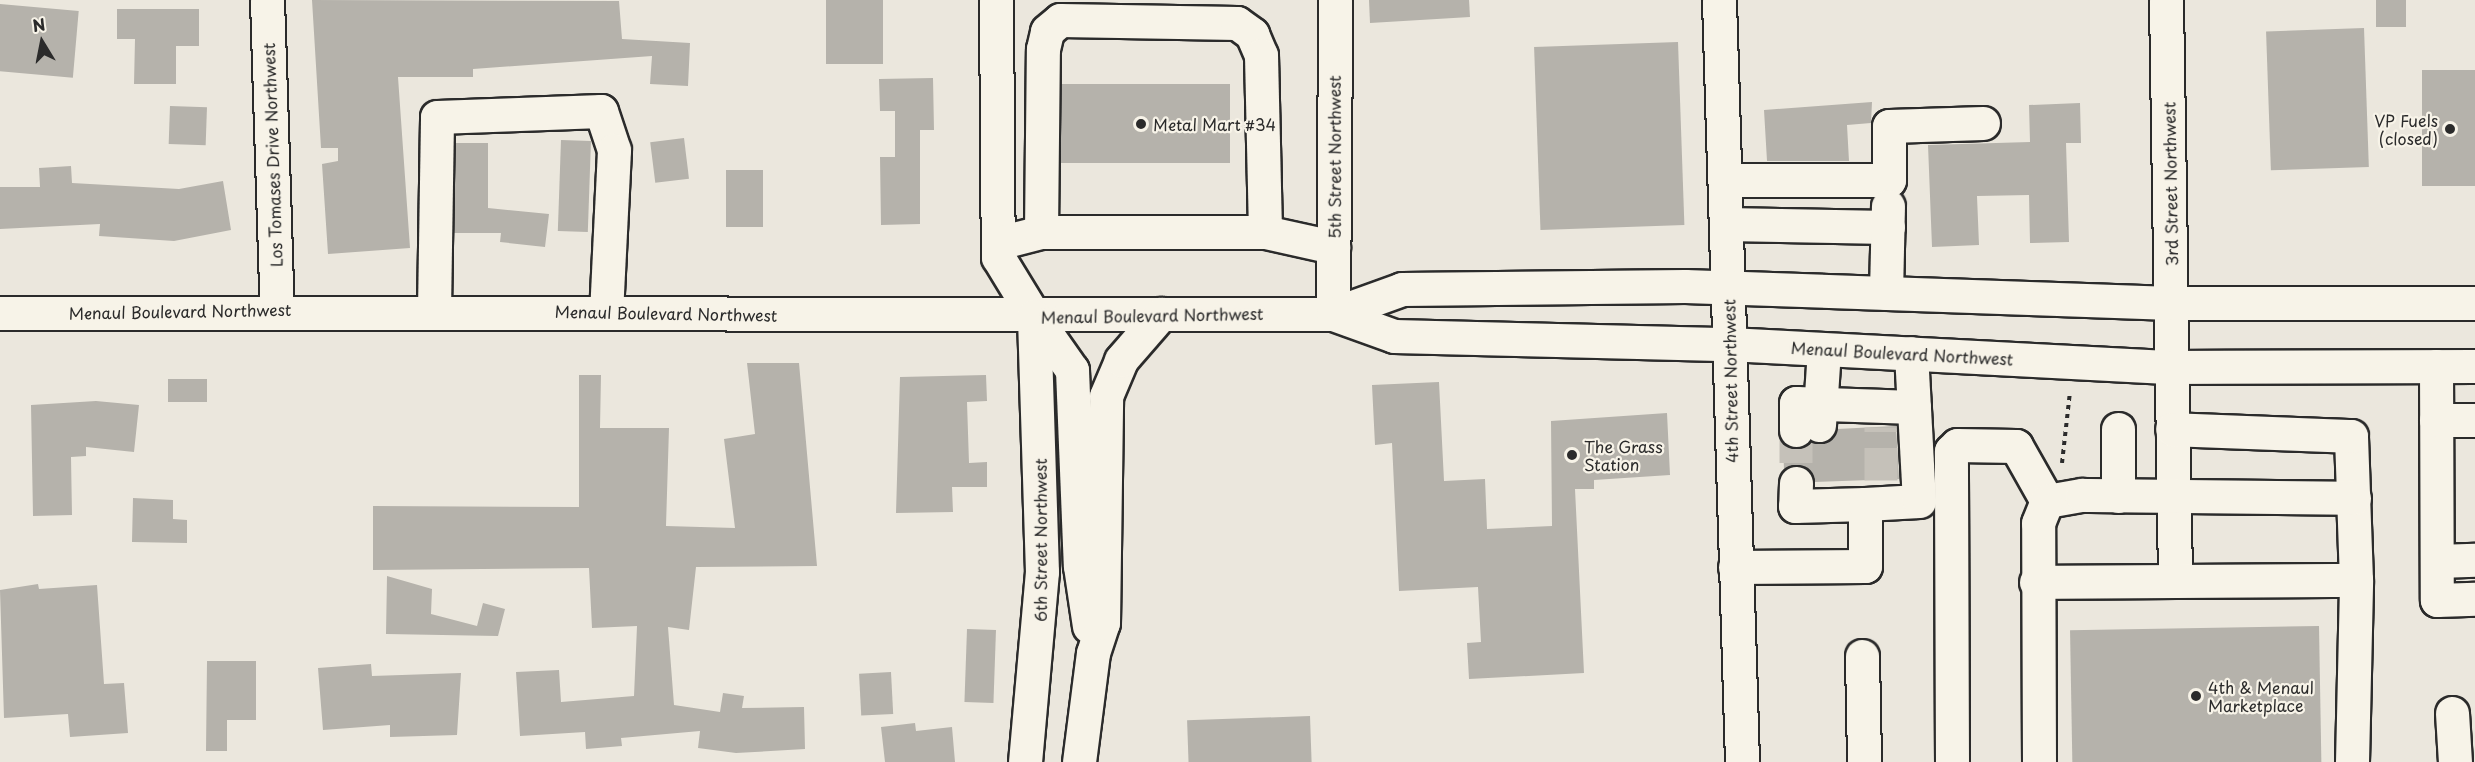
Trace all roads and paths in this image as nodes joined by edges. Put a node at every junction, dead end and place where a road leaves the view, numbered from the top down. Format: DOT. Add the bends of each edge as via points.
graph roads {
  1 [pos="267,0"];
  2 [pos="996,0"];
  3 [pos="1335,0"];
  4 [pos="1719,0"];
  5 [pos="2166,0"];
  6 [pos="1983,123"];
  7 [pos="1725,180"];
  8 [pos="1889,180"];
  9 [pos="1726,224"];
  10 [pos="1888,227"];
  11 [pos="1041,232"];
  12 [pos="1265,232"];
  13 [pos="998,243"];
  14 [pos="1333,246"];
  15 [pos="1728,288"];
  16 [pos="1886,293"];
  17 [pos="2172,303"];
  18 [pos="2475,303"];
  19 [pos="277,310"];
  20 [pos="434,310"];
  21 [pos="606,312"];
  22 [pos="0,313"];
  23 [pos="1161,314"];
  24 [pos="1333,314"];
  25 [pos="1034,316"];
  26 [pos="1729,344"];
  27 [pos="1824,350"];
  28 [pos="1911,353"];
  29 [pos="2436,366"];
  30 [pos="2475,366"];
  31 [pos="2171,367"];
  32 [pos="2077,389"];
  33 [pos="1914,407"];
  34 [pos="2436,420"];
  35 [pos="2475,420"];
  36 [pos="2118,429"];
  37 [pos="2172,429"];
  38 [pos="2054,488"];
  39 [pos="1811,490"];
  40 [pos="1876,496"];
  41 [pos="2118,496"];
  42 [pos="2174,498"];
  43 [pos="2354,498"];
  44 [pos="2475,560"];
  45 [pos="1736,567"];
  46 [pos="2437,571"];
  47 [pos="2475,579"];
  48 [pos="2356,580"];
  49 [pos="2175,581"];
  50 [pos="2036,582"];
  51 [pos="2475,599"];
  52 [pos="1093,652"];
  53 [pos="1862,656"];
  54 [pos="2452,713"];
  55 [pos="1025,762"];
  56 [pos="1078,762"];
  57 [pos="1742,762"];
  58 [pos="1864,762"];
  59 [pos="1952,762"];
  60 [pos="2039,762"];
  61 [pos="2352,762"];
  62 [pos="2455,762"];
  1 -- 19 [label="main road, Los Tomases Drive Northwest"];
  2 -- 13 [label="main road, 6th Street Northwest"];
  3 -- 14 [label="main road, 5th Street Northwest"];
  4 -- 7 [label="main road, 4th Street Northwest"];
  5 -- 17 [label="main road, 3rd Street Northwest"];
  6 -- 8 [label="main road" via="1889,126"];
  7 -- 8 [label="main road"];
  7 -- 9 [label="main road, 4th Street Northwest"];
  8 -- 10 [label="main road"];
  9 -- 10 [label="main road"];
  9 -- 15 [label="main road, 4th Street Northwest"];
  10 -- 16 [label="main road"];
  11 -- 12 [label="main road"];
  11 -- 12 [label="main road" via="1042,49 1047,31 1060,20 1237,23 1252,34 1261,55"];
  11 -- 13 [label="main road"];
  12 -- 14 [label="main road"];
  13 -- 25 [label="main road, 6th Street Northwest" via="998,257"];
  14 -- 24 [label="main road, 5th Street Northwest"];
  15 -- 16 [label="main road, Menaul Boulevard Northwest"];
  15 -- 24 [label="main road, Menaul Boulevard Northwest" via="1402,289"];
  15 -- 26 [label="main road, 4th Street Northwest"];
  16 -- 17 [label="main road, Menaul Boulevard Northwest"];
  17 -- 18 [label="main road, Menaul Boulevard Northwest"];
  17 -- 31 [label="main road, 3rd Street Northwest"];
  19 -- 20 [label="main road, Menaul Boulevard Northwest"];
  19 -- 22 [label="main road, Menaul Boulevard Northwest"];
  20 -- 21 [label="main road, Menaul Boulevard Northwest"];
  20 -- 21 [label="main road" via="437,117 601,111 614,150"];
  21 -- 25 [label="main road, Menaul Boulevard Northwest"];
  23 -- 24 [label="main road, Menaul Boulevard Northwest"];
  23 -- 25 [label="main road, Menaul Boulevard Northwest"];
  23 -- 52 [label="main road, 6th Street Northwest" via="1121,360 1106,396 1103,623"];
  24 -- 26 [label="main road, Menaul Boulevard Northwest" via="1394,336"];
  25 -- 52 [label="main road, 6th Street Northwest" via="1072,370 1080,566"];
  25 -- 55 [label="main road, 6th Street Northwest" via="1042,572"];
  26 -- 27 [label="main road, Menaul Boulevard Northwest"];
  26 -- 45 [label="main road, 4th Street Northwest"];
  27 -- 28 [label="main road, Menaul Boulevard Northwest"];
  27 -- 33 [label="main road" via="1811,421 1881,417"];
  28 -- 31 [label="main road, Menaul Boulevard Northwest"];
  28 -- 33 [label="main road"];
  29 -- 30 [label="main road, Menaul Boulevard Northwest"];
  29 -- 31 [label="main road, Menaul Boulevard Northwest"];
  29 -- 34 [label="main road"];
  31 -- 37 [label="main road, 3rd Street Northwest"];
  32 -- 38 [label="path" via="2066,396"];
  33 -- 40 [label="main road" via="1919,501"];
  34 -- 35 [label="main road"];
  34 -- 46 [label="main road"];
  36 -- 41 [label="main road"];
  37 -- 42 [label="main road, 3rd Street Northwest"];
  37 -- 43 [label="main road" via="2343,433 2354,442"];
  38 -- 41 [label="main road"];
  38 -- 50 [label="main road" via="2038,523"];
  38 -- 59 [label="main road" via="2016,446 1957,445 1951,450"];
  39 -- 40 [label="main road"];
  40 -- 45 [label="main road" via="1865,566"];
  41 -- 42 [label="main road"];
  42 -- 43 [label="main road"];
  42 -- 49 [label="main road, 3rd Street Northwest"];
  43 -- 48 [label="main road"];
  44 -- 46 [label="main road"];
  45 -- 57 [label="main road, 4th Street Northwest"];
  46 -- 47 [label="main road"];
  46 -- 51 [label="main road" via="2437,600"];
  48 -- 49 [label="main road"];
  48 -- 61 [label="main road"];
  49 -- 50 [label="main road"];
  50 -- 60 [label="main road"];
  52 -- 56 [label="main road, 6th Street Northwest"];
  53 -- 58 [label="main road"];
  54 -- 62 [label="main road"];
}
